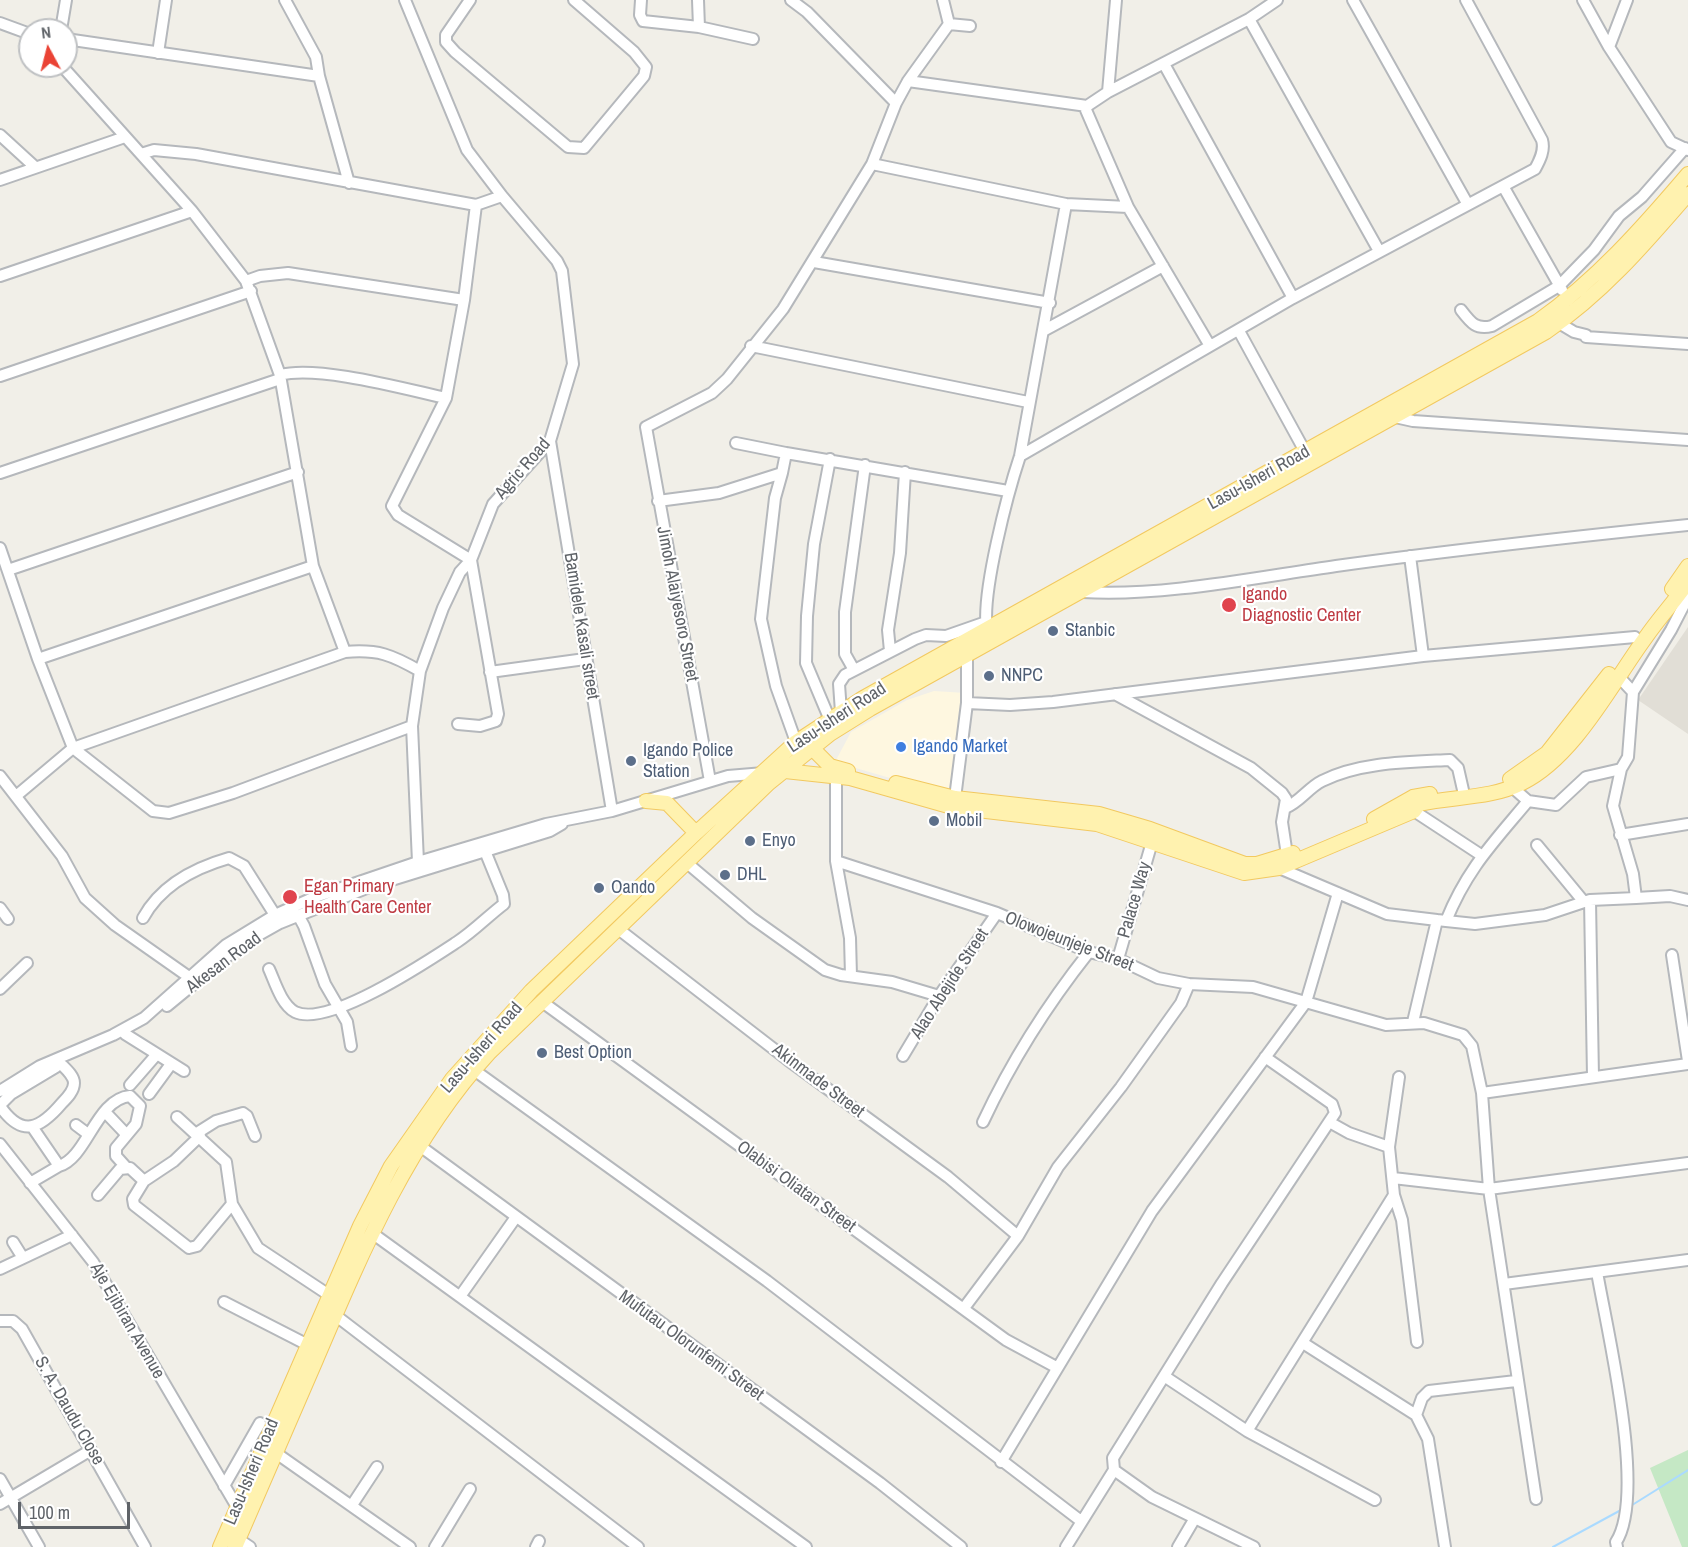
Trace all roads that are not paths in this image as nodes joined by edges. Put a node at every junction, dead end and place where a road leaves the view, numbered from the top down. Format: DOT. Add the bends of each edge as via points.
graph roads {
  1 [pos="66,0"];
  2 [pos="166,0"];
  3 [pos="285,0"];
  4 [pos="405,0"];
  5 [pos="470,0"];
  6 [pos="574,0"];
  7 [pos="641,0"];
  8 [pos="698,0"];
  9 [pos="791,0"];
  10 [pos="943,0"];
  11 [pos="1116,0"];
  12 [pos="1277,0"];
  13 [pos="1353,0"];
  14 [pos="1466,0"];
  15 [pos="1583,0"];
  16 [pos="1627,0"];
  17 [pos="63,18"];
  18 [pos="1249,19"];
  19 [pos="0,23"];
  20 [pos="949,24"];
  21 [pos="970,26"];
  22 [pos="699,27"];
  23 [pos="18,30"];
  24 [pos="753,39"];
  25 [pos="78,41"];
  26 [pos="1609,47"];
  27 [pos="158,53"];
  28 [pos="1164,64"];
  29 [pos="319,76"];
  30 [pos="72,78"];
  31 [pos="908,81"];
  32 [pos="1108,92"];
  33 [pos="896,103"];
  34 [pos="1087,106"];
  35 [pos="0,135"];
  36 [pos="124,137"];
  37 [pos="1686,149"];
  38 [pos="141,154"];
  39 [pos="873,164"];
  40 [pos="35,167"];
  41 [pos="1688,174"];
  42 [pos="0,180"];
  43 [pos="349,183"];
  44 [pos="1503,186"];
  45 [pos="1688,194"];
  46 [pos="502,196"];
  47 [pos="1467,203"];
  48 [pos="1066,204"];
  49 [pos="476,205"];
  50 [pos="1128,207"];
  51 [pos="192,211"];
  52 [pos="1379,250"];
  53 [pos="814,262"];
  54 [pos="1163,266"];
  55 [pos="0,276"];
  56 [pos="249,286"];
  57 [pos="1559,286"];
  58 [pos="1293,298"];
  59 [pos="464,300"];
  60 [pos="1568,300"];
  61 [pos="1050,303"];
  62 [pos="1461,310"];
  63 [pos="1559,323"];
  64 [pos="1043,331"];
  65 [pos="1239,332"];
  66 [pos="1688,344"];
  67 [pos="751,346"];
  68 [pos="1210,346"];
  69 [pos="0,376"];
  70 [pos="280,377"];
  71 [pos="446,398"];
  72 [pos="1028,402"];
  73 [pos="1395,417"];
  74 [pos="1688,440"];
  75 [pos="550,441"];
  76 [pos="736,442"];
  77 [pos="786,453"];
  78 [pos="1020,456"];
  79 [pos="1308,458"];
  80 [pos="830,459"];
  81 [pos="865,465"];
  82 [pos="298,472"];
  83 [pos="905,472"];
  84 [pos="0,473"];
  85 [pos="782,473"];
  86 [pos="1008,491"];
  87 [pos="658,501"];
  88 [pos="1688,525"];
  89 [pos="0,548"];
  90 [pos="1410,556"];
  91 [pos="471,560"];
  92 [pos="313,566"];
  93 [pos="1688,566"];
  94 [pos="8,570"];
  95 [pos="1687,588"];
  96 [pos="1083,592"];
  97 [pos="987,626"];
  98 [pos="1638,641"];
  99 [pos="890,651"];
  100 [pos="345,652"];
  101 [pos="967,654"];
  102 [pos="1423,656"];
  103 [pos="1655,657"];
  104 [pos="38,658"];
  105 [pos="585,659"];
  106 [pos="854,670"];
  107 [pos="420,671"];
  108 [pos="490,672"];
  109 [pos="1619,677"];
  110 [pos="1633,692"];
  111 [pos="1115,694"];
  112 [pos="967,703"];
  113 [pos="836,716"];
  114 [pos="458,724"];
  115 [pos="412,726"];
  116 [pos="796,742"];
  117 [pos="73,748"];
  118 [pos="813,749"];
  119 [pos="1621,769"];
  120 [pos="785,771"];
  121 [pos="764,774"];
  122 [pos="0,776"];
  123 [pos="836,776"];
  124 [pos="710,781"];
  125 [pos="1512,787"];
  126 [pos="1463,790"];
  127 [pos="16,796"];
  128 [pos="955,798"];
  129 [pos="646,801"];
  130 [pos="1528,801"];
  131 [pos="1286,808"];
  132 [pos="612,811"];
  133 [pos="1414,812"];
  134 [pos="567,821"];
  135 [pos="1688,824"];
  136 [pos="696,833"];
  137 [pos="1620,835"];
  138 [pos="1152,842"];
  139 [pos="1538,845"];
  140 [pos="485,851"];
  141 [pos="1287,855"];
  142 [pos="1481,855"];
  143 [pos="836,861"];
  144 [pos="418,862"];
  145 [pos="687,863"];
  146 [pos="1279,868"];
  147 [pos="1338,893"];
  148 [pos="1636,898"];
  149 [pos="1688,900"];
  150 [pos="1587,901"];
  151 [pos="0,908"];
  152 [pos="997,914"];
  153 [pos="275,915"];
  154 [pos="298,915"];
  155 [pos="143,918"];
  156 [pos="8,919"];
  157 [pos="1442,920"];
  158 [pos="617,928"];
  159 [pos="239,942"];
  160 [pos="1089,952"];
  161 [pos="1672,955"];
  162 [pos="1118,959"];
  163 [pos="27,963"];
  164 [pos="269,969"];
  165 [pos="851,975"];
  166 [pos="189,977"];
  167 [pos="1189,984"];
  168 [pos="0,989"];
  169 [pos="939,996"];
  170 [pos="541,1001"];
  171 [pos="1306,1002"];
  172 [pos="340,1008"];
  173 [pos="1413,1022"];
  174 [pos="125,1034"];
  175 [pos="351,1046"];
  176 [pos="157,1054"];
  177 [pos="903,1056"];
  178 [pos="1265,1057"];
  179 [pos="1688,1062"];
  180 [pos="61,1064"];
  181 [pos="171,1064"];
  182 [pos="474,1070"];
  183 [pos="184,1071"];
  184 [pos="1399,1077"];
  185 [pos="1593,1077"];
  186 [pos="2,1085"];
  187 [pos="130,1085"];
  188 [pos="1482,1093"];
  189 [pos="149,1094"];
  190 [pos="0,1105"];
  191 [pos="106,1113"];
  192 [pos="177,1117"];
  193 [pos="983,1122"];
  194 [pos="1330,1123"];
  195 [pos="76,1125"];
  196 [pos="33,1128"];
  197 [pos="88,1134"];
  198 [pos="126,1134"];
  199 [pos="199,1135"];
  200 [pos="255,1136"];
  201 [pos="0,1146"];
  202 [pos="420,1146"];
  203 [pos="1389,1147"];
  204 [pos="1688,1163"];
  205 [pos="59,1166"];
  206 [pos="124,1166"];
  207 [pos="1393,1178"];
  208 [pos="144,1181"];
  209 [pos="30,1184"];
  210 [pos="1489,1189"];
  211 [pos="98,1195"];
  212 [pos="1394,1195"];
  213 [pos="232,1204"];
  214 [pos="516,1217"];
  215 [pos="372,1233"];
  216 [pos="72,1235"];
  217 [pos="1018,1236"];
  218 [pos="13,1242"];
  219 [pos="23,1258"];
  220 [pos="1688,1260"];
  221 [pos="0,1269"];
  222 [pos="1597,1272"];
  223 [pos="1504,1284"];
  224 [pos="329,1295"];
  225 [pos="461,1295"];
  226 [pos="224,1302"];
  227 [pos="964,1308"];
  228 [pos="335,1315"];
  229 [pos="0,1321"];
  230 [pos="1417,1342"];
  231 [pos="1303,1343"];
  232 [pos="308,1345"];
  233 [pos="1056,1367"];
  234 [pos="1164,1376"];
  235 [pos="1516,1381"];
  236 [pos="1416,1415"];
  237 [pos="260,1423"];
  238 [pos="1247,1431"];
  239 [pos="91,1450"];
  240 [pos="276,1453"];
  241 [pos="1001,1462"];
  242 [pos="377,1467"];
  243 [pos="1114,1470"];
  244 [pos="0,1479"];
  245 [pos="224,1486"];
  246 [pos="470,1489"];
  247 [pos="11,1498"];
  248 [pos="1536,1499"];
  249 [pos="1375,1500"];
  250 [pos="0,1504"];
  251 [pos="352,1505"];
  252 [pos="237,1507"];
  253 [pos="1195,1518"];
  254 [pos="1081,1521"];
  255 [pos="241,1544"];
  256 [pos="39,1547"];
  257 [pos="145,1547"];
  258 [pos="220,1547"];
  259 [pos="410,1547"];
  260 [pos="435,1547"];
  261 [pos="638,1547"];
  262 [pos="806,1547"];
  263 [pos="961,1547"];
  264 [pos="1065,1547"];
  265 [pos="1178,1547"];
  266 [pos="1254,1547"];
  267 [pos="1445,1547"];
  268 [pos="1617,1547"];
  1 -- 17 [label="street"];
  2 -- 27 [label="street"];
  3 -- 29 [label="street" via="316,57"];
  4 -- 46 [label="street, Agric Road" via="466,150"];
  5 -- 6 [label="street" via="446,35 446,42 575,149 584,148 644,76 646,68 634,52"];
  7 -- 22 [label="street" via="643,21"];
  8 -- 22 [label="street"];
  9 -- 33 [label="street"];
  10 -- 20 [label="street"];
  11 -- 32 [label="street"];
  12 -- 18 [label="street"];
  13 -- 47 [label="street"];
  14 -- 44 [label="street" via="1543,143 1535,169"];
  15 -- 26 [label="street"];
  16 -- 26 [label="street"];
  18 -- 28 [label="street"];
  18 -- 52 [label="street"];
  19 -- 23 [label="street"];
  20 -- 21 [label="street"];
  20 -- 31 [label="street"];
  22 -- 24 [label="street"];
  25 -- 27 [label="street"];
  26 -- 37 [label="street" via="1671,142"];
  27 -- 29 [label="street"];
  28 -- 32 [label="street"];
  28 -- 58 [label="street"];
  29 -- 43 [label="street"];
  30 -- 36 [label="street"];
  31 -- 33 [label="street"];
  31 -- 34 [label="street"];
  32 -- 34 [label="street"];
  33 -- 39 [label="street"];
  34 -- 50 [label="street"];
  35 -- 40 [label="street"];
  36 -- 38 [label="street"];
  36 -- 40 [label="street"];
  37 -- 57 [label="street" via="1619,216"];
  38 -- 43 [label="street" via="154,150 196,154"];
  38 -- 51 [label="street"];
  39 -- 48 [label="street"];
  39 -- 53 [label="street"];
  40 -- 42 [label="street"];
  41 -- 60 [label="main road, Lasu-Isheri Road" via="1614,257"];
  43 -- 49 [label="street"];
  44 -- 47 [label="street"];
  44 -- 57 [label="street"];
  45 -- 63 [label="main road, Lasu-Isheri Road" via="1622,271"];
  46 -- 49 [label="street"];
  46 -- 75 [label="street, Agric Road" via="554,254 562,270 573,364"];
  47 -- 52 [label="street"];
  48 -- 50 [label="street"];
  48 -- 61 [label="street"];
  49 -- 59 [label="street"];
  50 -- 54 [label="street"];
  51 -- 55 [label="street"];
  51 -- 56 [label="street"];
  52 -- 58 [label="street"];
  53 -- 61 [label="street"];
  53 -- 67 [label="street" via="783,309"];
  54 -- 64 [label="street"];
  54 -- 68 [label="street"];
  56 -- 59 [label="street" via="260,276 288,273"];
  56 -- 69 [label="street"];
  56 -- 70 [label="street"];
  57 -- 60 [label="street"];
  57 -- 62 [label="street" via="1492,326 1474,326"];
  58 -- 65 [label="street"];
  59 -- 71 [label="street"];
  60 -- 79 [label="main road, Lasu-Isheri Road"];
  61 -- 64 [label="street"];
  63 -- 66 [label="street" via="1586,337"];
  63 -- 73 [label="main road, Lasu-Isheri Road"];
  64 -- 72 [label="street"];
  65 -- 68 [label="street"];
  65 -- 79 [label="street"];
  67 -- 72 [label="street"];
  67 -- 87 [label="street, Jimoh Alaiyesoro Street" via="712,393 646,427"];
  68 -- 78 [label="street"];
  70 -- 71 [label="street" via="292,372 367,380"];
  70 -- 82 [label="street"];
  70 -- 84 [label="street"];
  71 -- 91 [label="street" via="392,506 398,515"];
  72 -- 78 [label="street"];
  73 -- 74 [label="street" via="1413,422"];
  73 -- 79 [label="main road, Lasu-Isheri Road"];
  75 -- 91 [label="street, Agric Road" via="498,495"];
  75 -- 105 [label="street, Bamidele Kasali street"];
  76 -- 77 [label="street"];
  77 -- 80 [label="street"];
  77 -- 85 [label="street"];
  78 -- 86 [label="street"];
  79 -- 96 [label="main road, Lasu-Isheri Road"];
  79 -- 97 [label="main road, Lasu-Isheri Road"];
  80 -- 81 [label="street"];
  80 -- 113 [label="street" via="814,544 806,663"];
  81 -- 83 [label="street"];
  81 -- 106 [label="street" via="845,612 845,654"];
  82 -- 92 [label="street"];
  82 -- 94 [label="street"];
  83 -- 86 [label="street"];
  83 -- 99 [label="street" via="900,553 888,630"];
  85 -- 87 [label="street" via="712,495"];
  85 -- 116 [label="street" via="761,619 776,686"];
  86 -- 97 [label="street"];
  87 -- 124 [label="street, Jimoh Alaiyesoro Street"];
  88 -- 90 [label="street"];
  89 -- 94 [label="street"];
  90 -- 96 [label="street" via="1193,586"];
  90 -- 102 [label="street"];
  91 -- 107 [label="street, Agric Road" via="460,572 443,608"];
  91 -- 108 [label="street"];
  92 -- 100 [label="street"];
  92 -- 104 [label="street"];
  93 -- 98 [label="main road"];
  94 -- 104 [label="street"];
  95 -- 98 [label="main road"];
  95 -- 103 [label="street"];
  96 -- 101 [label="main road, Lasu-Isheri Road"];
  97 -- 99 [label="street" via="946,636 926,635"];
  97 -- 113 [label="main road, Lasu-Isheri Road"];
  98 -- 102 [label="street"];
  98 -- 103 [label="street"];
  98 -- 109 [label="main road"];
  98 -- 126 [label="main road" via="1536,764 1505,781"];
  99 -- 106 [label="street"];
  100 -- 107 [label="street" via="381,652"];
  100 -- 117 [label="street"];
  101 -- 112 [label="street"];
  101 -- 118 [label="main road, Lasu-Isheri Road" via="830,734"];
  102 -- 111 [label="street"];
  103 -- 110 [label="street"];
  104 -- 117 [label="street"];
  105 -- 108 [label="street"];
  105 -- 132 [label="street, Bamidele Kasali street"];
  106 -- 113 [label="street" via="839,684"];
  107 -- 115 [label="street, Agric Road"];
  108 -- 114 [label="street" via="496,721 480,726"];
  109 -- 110 [label="street"];
  109 -- 125 [label="main road" via="1558,756 1540,773"];
  110 -- 119 [label="street" via="1628,757"];
  111 -- 112 [label="street" via="1010,705"];
  111 -- 131 [label="street" via="1251,768 1282,793"];
  112 -- 128 [label="street"];
  113 -- 116 [label="main road, Lasu-Isheri Road"];
  115 -- 117 [label="street" via="169,813 145,806"];
  115 -- 144 [label="street, Agric Road"];
  116 -- 121 [label="main road, Lasu-Isheri Road"];
  117 -- 127 [label="street"];
  118 -- 120 [label="main road, Lasu-Isheri Road"];
  118 -- 128 [label="main road" via="822,761 839,769"];
  119 -- 130 [label="street" via="1586,777 1556,805"];
  119 -- 137 [label="street" via="1613,800"];
  120 -- 123 [label="main road"];
  120 -- 145 [label="main road, Lasu-Isheri Road"];
  121 -- 124 [label="street, Akesan Road" via="746,773"];
  121 -- 136 [label="main road, Lasu-Isheri Road"];
  122 -- 127 [label="street"];
  123 -- 138 [label="main road" via="952,807 1097,824"];
  123 -- 143 [label="street"];
  124 -- 129 [label="street, Akesan Road"];
  125 -- 130 [label="street"];
  125 -- 133 [label="main road" via="1486,796 1419,804"];
  126 -- 131 [label="street" via="1458,768 1450,760 1401,762 1330,777"];
  126 -- 141 [label="main road" via="1413,797 1365,824"];
  127 -- 166 [label="street" via="66,862 85,898 114,925"];
  128 -- 141 [label="main road" via="1099,814 1245,864"];
  129 -- 132 [label="street, Akesan Road"];
  129 -- 136 [label="main road" via="667,803"];
  130 -- 142 [label="street"];
  131 -- 141 [label="street" via="1282,822"];
  132 -- 134 [label="street, Akesan Road"];
  133 -- 142 [label="street"];
  133 -- 146 [label="main road"];
  134 -- 140 [label="street, Akesan Road" via="550,831"];
  134 -- 144 [label="street, Akesan Road"];
  135 -- 137 [label="street"];
  136 -- 224 [label="main road, Lasu-Isheri Road" via="531,991 452,1079 391,1166"];
  137 -- 148 [label="street"];
  138 -- 146 [label="main road" via="1232,871 1257,873"];
  138 -- 162 [label="street, Palace Way"];
  139 -- 150 [label="street"];
  140 -- 154 [label="street, Akesan Road" via="369,887"];
  140 -- 172 [label="street" via="504,895 504,904 460,940 360,1001"];
  142 -- 157 [label="street"];
  143 -- 152 [label="street, Olowojeunjeje Street"];
  143 -- 165 [label="street" via="849,931"];
  144 -- 153 [label="street, Akesan Road"];
  145 -- 158 [label="main road, Lasu-Isheri Road"];
  145 -- 165 [label="street" via="802,956 825,970"];
  146 -- 147 [label="street"];
  147 -- 157 [label="street" via="1387,914"];
  147 -- 171 [label="street"];
  148 -- 149 [label="street" via="1670,896"];
  148 -- 150 [label="street"];
  150 -- 157 [label="street" via="1523,918 1475,924"];
  150 -- 185 [label="street"];
  151 -- 156 [label="street"];
  152 -- 160 [label="street, Olowojeunjeje Street"];
  152 -- 169 [label="street, Alao Abejide Street"];
  153 -- 155 [label="street" via="244,866 229,858 169,885"];
  153 -- 159 [label="street, Akesan Road"];
  154 -- 159 [label="street, Akesan Road"];
  154 -- 172 [label="street" via="325,984"];
  157 -- 173 [label="street"];
  158 -- 170 [label="main road, Lasu-Isheri Road"];
  158 -- 217 [label="street, Akinmade Street" via="948,1177"];
  159 -- 166 [label="street, Akesan Road"];
  159 -- 174 [label="street, Akesan Road" via="180,996"];
  160 -- 162 [label="street, Olowojeunjeje Street"];
  160 -- 193 [label="street" via="1041,1015 1006,1073"];
  161 -- 179 [label="street"];
  162 -- 167 [label="street, Olowojeunjeje Street" via="1158,978"];
  163 -- 168 [label="street"];
  164 -- 172 [label="street" via="294,1011 307,1015"];
  165 -- 169 [label="street" via="892,981"];
  166 -- 186 [label="street, Akesan Road" via="144,1018"];
  167 -- 171 [label="street, Olowojeunjeje Street" via="1253,987"];
  167 -- 217 [label="street" via="1181,1003 1048,1182"];
  169 -- 177 [label="street, Alao Abejide Street"];
  170 -- 182 [label="main road, Lasu-Isheri Road"];
  170 -- 227 [label="street, Olabisi Oliatan Street"];
  171 -- 173 [label="street, Olowojeunjeje Street" via="1386,1025"];
  171 -- 178 [label="street"];
  172 -- 175 [label="street"];
  173 -- 188 [label="street, Olowojeunjeje Street" via="1463,1035 1472,1046"];
  174 -- 176 [label="street"];
  174 -- 180 [label="street, Akesan Road"];
  176 -- 181 [label="street"];
  176 -- 187 [label="street"];
  178 -- 194 [label="street" via="1332,1104 1335,1113"];
  178 -- 233 [label="street" via="1152,1210"];
  179 -- 185 [label="street"];
  180 -- 190 [label="street, Akesan Road"];
  180 -- 196 [label="street" via="74,1079 74,1088 55,1112"];
  181 -- 183 [label="street"];
  181 -- 189 [label="street"];
  182 -- 202 [label="main road, Lasu-Isheri Road"];
  182 -- 241 [label="street" via="899,1379"];
  184 -- 203 [label="street"];
  185 -- 188 [label="street"];
  188 -- 210 [label="street, Olowojeunjeje Street"];
  190 -- 196 [label="street" via="9,1119"];
  191 -- 197 [label="street"];
  191 -- 198 [label="street"];
  191 -- 198 [label="street" via="121,1098 135,1099 139,1113 136,1124"];
  192 -- 199 [label="street"];
  194 -- 203 [label="street" via="1349,1134"];
  194 -- 234 [label="street"];
  195 -- 197 [label="street"];
  196 -- 205 [label="street"];
  197 -- 205 [label="street" via="74,1158"];
  198 -- 206 [label="street" via="116,1152"];
  199 -- 200 [label="street" via="216,1121 243,1113"];
  199 -- 208 [label="street" via="174,1161"];
  199 -- 213 [label="street" via="226,1162"];
  201 -- 209 [label="street, Aje Ejibiran Avenue"];
  202 -- 214 [label="street, Mufutau Olorunfemi Street"];
  202 -- 215 [label="main road, Lasu-Isheri Road"];
  203 -- 207 [label="street"];
  204 -- 210 [label="street"];
  205 -- 209 [label="street"];
  206 -- 208 [label="street"];
  206 -- 211 [label="street"];
  207 -- 210 [label="street"];
  207 -- 212 [label="street"];
  208 -- 213 [label="street" via="133,1198 134,1205 189,1248 197,1246"];
  209 -- 216 [label="street, Aje Ejibiran Avenue"];
  210 -- 223 [label="street, Olowojeunjeje Street"];
  212 -- 230 [label="street" via="1402,1220"];
  212 -- 231 [label="street"];
  213 -- 224 [label="street" via="258,1248"];
  214 -- 225 [label="street"];
  214 -- 263 [label="street, Mufutau Olorunfemi Street" via="880,1483"];
  215 -- 225 [label="street"];
  215 -- 228 [label="main road, Lasu-Isheri Road"];
  216 -- 219 [label="street"];
  216 -- 245 [label="street, Aje Ejibiran Avenue" via="110,1289"];
  217 -- 227 [label="street"];
  218 -- 219 [label="street"];
  219 -- 221 [label="street"];
  220 -- 222 [label="street"];
  222 -- 223 [label="street"];
  222 -- 268 [label="street" via="1622,1412 1629,1483"];
  223 -- 235 [label="street, Olowojeunjeje Street"];
  224 -- 232 [label="main road, Lasu-Isheri Road"];
  225 -- 262 [label="street"];
  226 -- 232 [label="street"];
  227 -- 233 [label="street, Olabisi Oliatan Street" via="1006,1340"];
  228 -- 240 [label="main road, Lasu-Isheri Road"];
  228 -- 261 [label="street"];
  229 -- 239 [label="street, S. A. Daudu Close" via="13,1321 22,1329"];
  231 -- 236 [label="street"];
  231 -- 238 [label="street"];
  232 -- 252 [label="main road, Lasu-Isheri Road"];
  233 -- 241 [label="street"];
  234 -- 238 [label="street"];
  234 -- 243 [label="street" via="1113,1458"];
  235 -- 236 [label="street" via="1429,1390"];
  235 -- 248 [label="street, Olowojeunjeje Street"];
  236 -- 267 [label="street" via="1428,1439"];
  237 -- 245 [label="street"];
  238 -- 249 [label="street"];
  239 -- 247 [label="street"];
  239 -- 257 [label="street, S. A. Daudu Close"];
  240 -- 251 [label="street"];
  240 -- 255 [label="main road, Lasu-Isheri Road"];
  241 -- 254 [label="street"];
  242 -- 251 [label="street"];
  243 -- 253 [label="street" via="1152,1497"];
  243 -- 254 [label="street"];
  244 -- 247 [label="street"];
  245 -- 252 [label="street, Aje Ejibiran Avenue"];
  246 -- 260 [label="street"];
  247 -- 250 [label="street"];
  247 -- 256 [label="street"];
  251 -- 259 [label="street"];
  252 -- 258 [label="main road, Lasu-Isheri Road"];
  253 -- 265 [label="street"];
  253 -- 266 [label="street"];
  254 -- 264 [label="street"];
}
